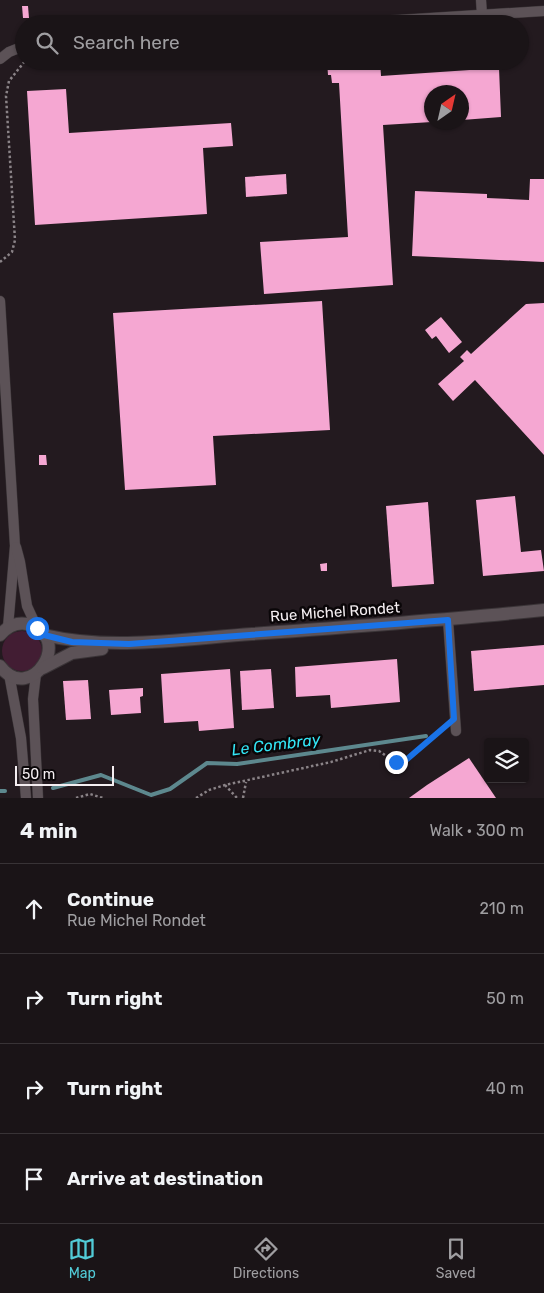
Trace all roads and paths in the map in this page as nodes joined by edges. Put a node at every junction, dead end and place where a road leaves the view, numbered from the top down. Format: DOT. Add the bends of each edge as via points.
graph roads {
  1 [pos="481,0"];
  2 [pos="544,11"];
  3 [pos="482,15"];
  4 [pos="15,50"];
  5 [pos="0,58"];
  6 [pos="18,70"];
  7 [pos="0,262"];
  8 [pos="0,301"];
  9 [pos="15,546"];
  10 [pos="544,610"];
  11 [pos="448,620"];
  12 [pos="4,631"];
  13 [pos="40,632"];
  14 [pos="129,644"];
  15 [pos="3,670"];
  16 [pos="39,671"];
  17 [pos="454,719"];
  18 [pos="456,731"];
  19 [pos="246,782"];
  20 [pos="225,785"];
  21 [pos="26,798"];
  22 [pos="38,798"];
  23 [pos="76,798"];
  24 [pos="103,798"];
  25 [pos="196,798"];
  26 [pos="237,798"];
  27 [pos="243,798"];
  1 -- 3 [label="street"];
  2 -- 3 [label="street"];
  4 -- 5 [label="street"];
  6 -- 7 [label="path" via="9,81 6,96 15,240 12,252"];
  8 -- 9 [label="street"];
  9 -- 12 [label="street"];
  9 -- 13 [label="street" via="27,606"];
  10 -- 11 [label="street, Rue Michel Rondet"];
  11 -- 14 [label="street, Rue Michel Rondet"];
  11 -- 17 [label="street"];
  12 -- 13 [label="street, Rue Michel Rondet" via="23,624"];
  13 -- 14 [label="street, Rue Michel Rondet" via="72,642"];
  13 -- 16 [label="street" via="49,652"];
  14 -- 16 [label="street, Rue Michel Rondet" via="72,653"];
  15 -- 16 [label="street" via="27,677"];
  15 -- 21 [label="street" via="21,738"];
  16 -- 22 [label="street" via="33,699"];
  17 -- 18 [label="street"];
  17 -- 19 [label="path" via="401,763 379,751 370,750"];
  19 -- 20 [label="path"];
  19 -- 27 [label="path"];
  20 -- 25 [label="path"];
  20 -- 26 [label="path"];
  23 -- 24 [label="path" via="90,794"];
}
